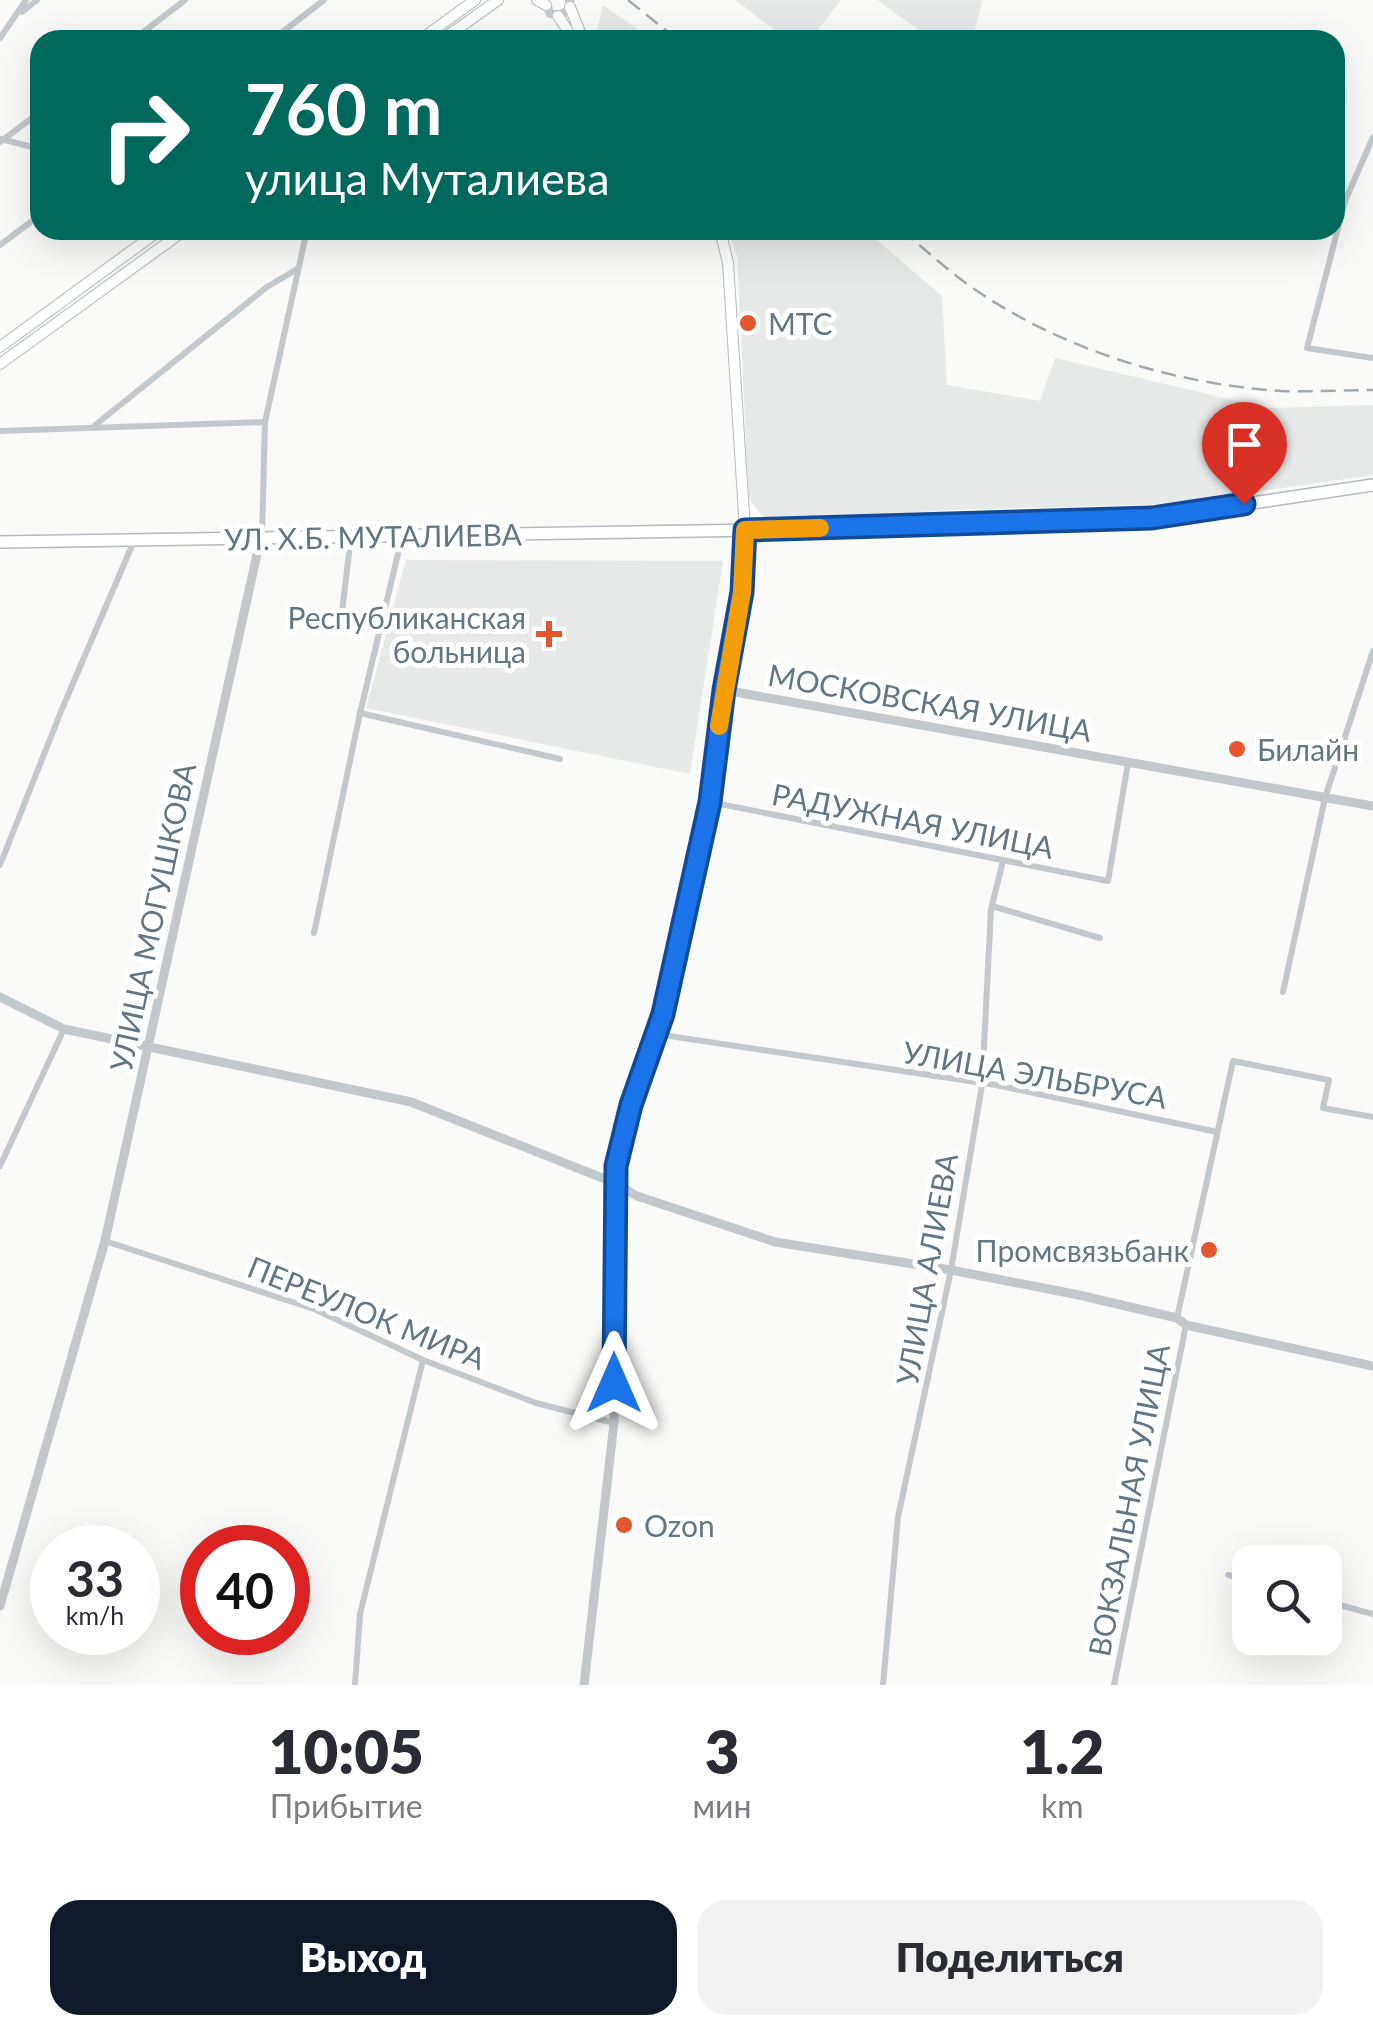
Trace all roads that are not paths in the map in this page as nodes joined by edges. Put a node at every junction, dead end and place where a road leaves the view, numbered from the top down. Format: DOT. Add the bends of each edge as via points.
graph roads {
  1 [pos="26,0"];
  2 [pos="37,0"];
  3 [pos="186,0"];
  4 [pos="324,0"];
  5 [pos="475,0"];
  6 [pos="498,0"];
  7 [pos="543,2"];
  8 [pos="571,2"];
  9 [pos="17,16"];
  10 [pos="558,16"];
  11 [pos="146,30"];
  12 [pos="285,30"];
  13 [pos="434,30"];
  14 [pos="456,30"];
  15 [pos="567,30"];
  16 [pos="580,30"];
  17 [pos="0,38"];
  18 [pos="30,119"];
  19 [pos="1373,136"];
  20 [pos="1,140"];
  21 [pos="30,146"];
  22 [pos="1345,202"];
  23 [pos="30,222"];
  24 [pos="146,240"];
  25 [pos="171,240"];
  26 [pos="305,240"];
  27 [pos="722,240"];
  28 [pos="1335,240"];
  29 [pos="0,244"];
  30 [pos="298,268"];
  31 [pos="0,347"];
  32 [pos="1373,358"];
  33 [pos="0,364"];
  34 [pos="265,422"];
  35 [pos="92,428"];
  36 [pos="0,431"];
  37 [pos="1373,485"];
  38 [pos="745,530"];
  39 [pos="262,536"];
  40 [pos="402,536"];
  41 [pos="351,538"];
  42 [pos="135,540"];
  43 [pos="0,542"];
  44 [pos="340,628"];
  45 [pos="1373,650"];
  46 [pos="724,690"];
  47 [pos="360,713"];
  48 [pos="560,759"];
  49 [pos="1128,762"];
  50 [pos="1325,798"];
  51 [pos="710,802"];
  52 [pos="1373,806"];
  53 [pos="1003,861"];
  54 [pos="0,865"];
  55 [pos="1108,881"];
  56 [pos="992,906"];
  57 [pos="314,934"];
  58 [pos="1100,938"];
  59 [pos="1283,992"];
  60 [pos="0,997"];
  61 [pos="64,1029"];
  62 [pos="656,1034"];
  63 [pos="149,1049"];
  64 [pos="982,1085"];
  65 [pos="1373,1117"];
  66 [pos="1217,1132"];
  67 [pos="0,1166"];
  68 [pos="615,1184"];
  69 [pos="105,1241"];
  70 [pos="951,1270"];
  71 [pos="1182,1321"];
  72 [pos="423,1360"];
  73 [pos="1373,1366"];
  74 [pos="614,1423"];
  75 [pos="1228,1575"];
  76 [pos="1232,1576"];
  77 [pos="0,1606"];
  78 [pos="1342,1606"];
  79 [pos="1373,1614"];
  80 [pos="354,1685"];
  81 [pos="584,1685"];
  82 [pos="882,1685"];
  83 [pos="1114,1685"];
  1 -- 9 [label="street"];
  2 -- 9 [label="street"];
  3 -- 11 [label="street"];
  4 -- 12 [label="street"];
  5 -- 13 [label="main road"];
  6 -- 14 [label="main road"];
  7 -- 10 [label="street"];
  8 -- 10 [label="street"];
  8 -- 16 [label="main road"];
  9 -- 17 [label="street"];
  10 -- 15 [label="main road"];
  18 -- 20 [label="street"];
  19 -- 22 [label="street"];
  20 -- 21 [label="street"];
  23 -- 29 [label="street"];
  24 -- 31 [label="main road"];
  25 -- 33 [label="main road"];
  26 -- 30 [label="street, УЛИЦА МОГУШКОВА"];
  27 -- 38 [label="main road"];
  28 -- 32 [label="street" via="1308,348"];
  30 -- 34 [label="street, УЛИЦА МОГУШКОВА"];
  30 -- 35 [label="street"];
  34 -- 35 [label="street"];
  34 -- 39 [label="street, УЛИЦА МОГУШКОВА"];
  35 -- 36 [label="street"];
  37 -- 38 [label="main road, УЛ. Х.Б. МУТАЛИЕВА" via="1152,518"];
  38 -- 40 [label="main road, УЛ. Х.Б. МУТАЛИЕВА"];
  38 -- 46 [label="street" via="742,592"];
  39 -- 41 [label="main road, УЛ. Х.Б. МУТАЛИЕВА"];
  39 -- 42 [label="main road, УЛ. Х.Б. МУТАЛИЕВА"];
  39 -- 63 [label="street, УЛИЦА МОГУШКОВА"];
  40 -- 41 [label="main road, УЛ. Х.Б. МУТАЛИЕВА"];
  40 -- 47 [label="street"];
  41 -- 44 [label="street"];
  42 -- 43 [label="main road, УЛ. Х.Б. МУТАЛИЕВА"];
  42 -- 54 [label="street"];
  45 -- 50 [label="street"];
  46 -- 49 [label="street, МОСКОВСКАЯ УЛИЦА"];
  46 -- 51 [label="street"];
  47 -- 48 [label="street"];
  47 -- 57 [label="street"];
  49 -- 50 [label="street, МОСКОВСКАЯ УЛИЦА"];
  49 -- 55 [label="street, МОСКОВСКАЯ УЛИЦА"];
  50 -- 52 [label="street, МОСКОВСКАЯ УЛИЦА"];
  50 -- 59 [label="street"];
  51 -- 53 [label="street, РАДУЖНАЯ УЛИЦА"];
  51 -- 62 [label="street"];
  53 -- 55 [label="street, РАДУЖНАЯ УЛИЦА"];
  53 -- 56 [label="street, УЛИЦА АЛИЕВА"];
  56 -- 58 [label="street"];
  56 -- 64 [label="street, УЛИЦА АЛИЕВА"];
  60 -- 61 [label="street"];
  61 -- 63 [label="street"];
  61 -- 67 [label="street"];
  62 -- 64 [label="street, УЛИЦА ЭЛЬБРУСА"];
  62 -- 68 [label="street" via="631,1105"];
  63 -- 68 [label="street" via="410,1102"];
  63 -- 69 [label="street, УЛИЦА МОГУШКОВА"];
  64 -- 66 [label="street, УЛИЦА ЭЛЬБРУСА"];
  64 -- 70 [label="street, УЛИЦА АЛИЕВА"];
  65 -- 66 [label="street" via="1323,1108 1329,1080 1233,1061"];
  66 -- 71 [label="street"];
  68 -- 70 [label="street" via="775,1242"];
  68 -- 74 [label="street"];
  69 -- 72 [label="street, ПЕРЕУЛОК МИРА" via="314,1309"];
  69 -- 77 [label="street, УЛИЦА МОГУШКОВА"];
  70 -- 71 [label="street"];
  70 -- 82 [label="street, УЛИЦА АЛИЕВА" via="898,1516"];
  71 -- 73 [label="street"];
  71 -- 83 [label="street, ВОКЗАЛЬНАЯ УЛИЦА"];
  72 -- 74 [label="street, ПЕРЕУЛОК МИРА" via="536,1403"];
  72 -- 80 [label="street" via="360,1614"];
  74 -- 81 [label="street"];
  75 -- 76 [label="street"];
  78 -- 79 [label="street"];
}
